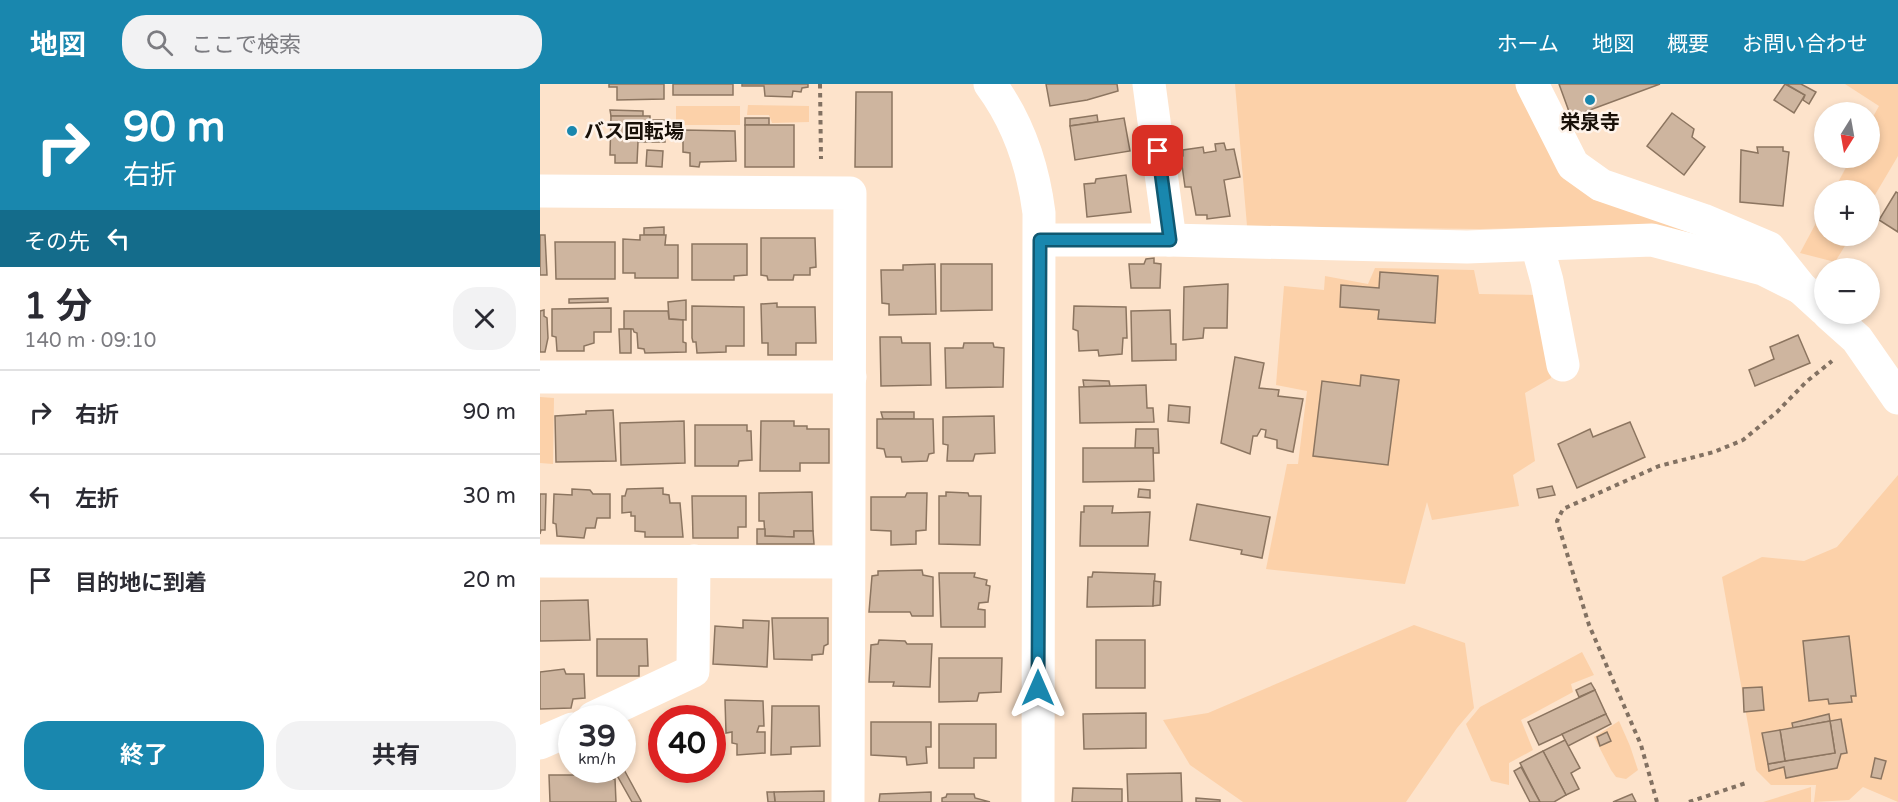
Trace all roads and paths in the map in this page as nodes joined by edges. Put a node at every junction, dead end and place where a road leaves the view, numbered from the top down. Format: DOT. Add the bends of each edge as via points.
graph roads {
  1 [pos="820,84"];
  2 [pos="990,84"];
  3 [pos="1149,84"];
  4 [pos="1532,84"];
  5 [pos="540,191"];
  6 [pos="822,193"];
  7 [pos="1040,240"];
  8 [pos="1170,240"];
  9 [pos="1537,245"];
  10 [pos="1813,298"];
  11 [pos="1840,324"];
  12 [pos="1857,339"];
  13 [pos="1563,365"];
  14 [pos="540,377"];
  15 [pos="849,377"];
  16 [pos="1898,398"];
  17 [pos="540,561"];
  18 [pos="694,561"];
  19 [pos="848,562"];
  20 [pos="621,705"];
  21 [pos="558,735"];
  22 [pos="540,743"];
  23 [pos="1746,783"];
  24 [pos="848,802"];
  25 [pos="1038,802"];
  26 [pos="1657,802"];
  27 [pos="1689,802"];
  1 -- 6 [label="path"];
  2 -- 7 [label="street" via="1014,121 1032,168"];
  3 -- 8 [label="street"];
  4 -- 10 [label="street" via="1573,165 1601,185 1703,220 1769,248"];
  5 -- 6 [label="street"];
  6 -- 15 [label="street" via="850,193"];
  7 -- 8 [label="street"];
  7 -- 25 [label="street"];
  8 -- 9 [label="street"];
  9 -- 10 [label="street" via="1652,240 1763,269"];
  9 -- 13 [label="street"];
  11 -- 12 [label="street"];
  12 -- 16 [label="street"];
  12 -- 26 [label="path" via="1743,440 1659,466 1563,509 1557,521 1589,625 1641,745"];
  14 -- 15 [label="street"];
  15 -- 19 [label="street"];
  17 -- 18 [label="street"];
  18 -- 19 [label="street"];
  18 -- 20 [label="street" via="693,671"];
  19 -- 24 [label="street"];
  21 -- 22 [label="street"];
  23 -- 27 [label="path"];
}
